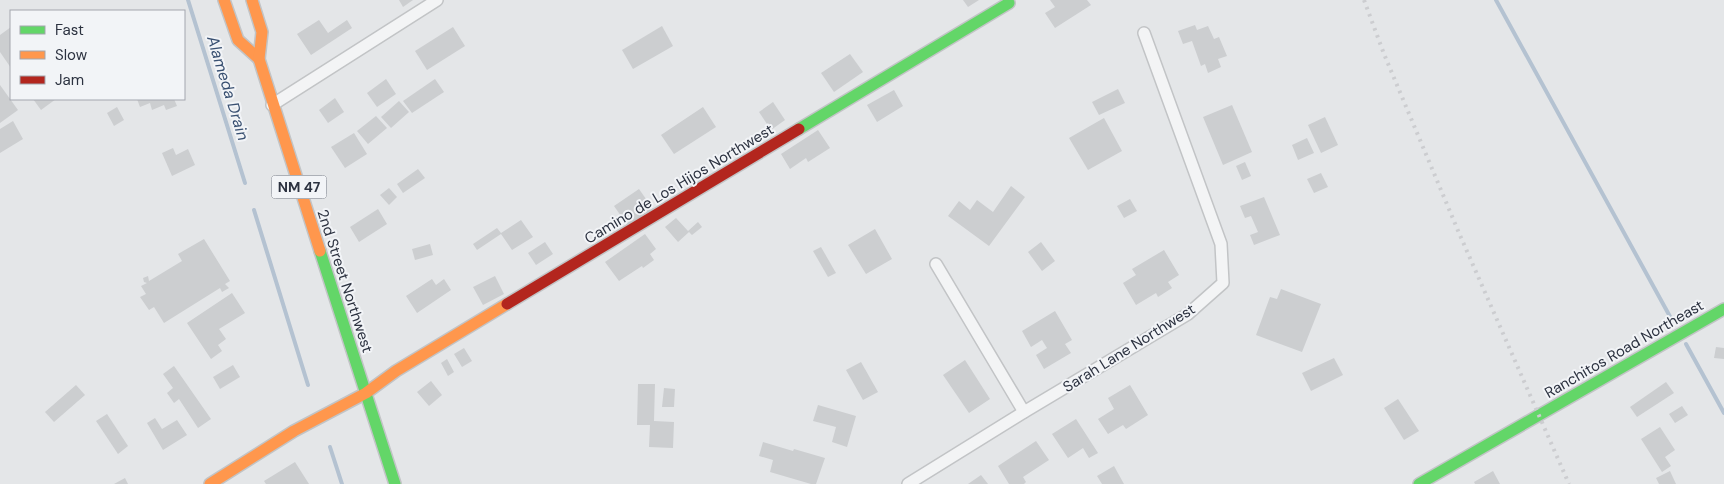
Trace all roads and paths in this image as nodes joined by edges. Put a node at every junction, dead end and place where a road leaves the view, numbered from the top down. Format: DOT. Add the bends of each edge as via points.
graph roads {
  1 [pos="224,0"];
  2 [pos="252,0"];
  3 [pos="437,0"];
  4 [pos="1009,3"];
  5 [pos="1144,33"];
  6 [pos="258,60"];
  7 [pos="272,105"];
  8 [pos="936,264"];
  9 [pos="1724,309"];
  10 [pos="366,393"];
  11 [pos="1024,412"];
  12 [pos="210,484"];
  13 [pos="395,484"];
  14 [pos="908,484"];
  15 [pos="1419,484"];
  1 -- 6 [label="street, 2nd Street Northwest / NM 47" via="238,40"];
  2 -- 6 [label="street, 2nd Street Northwest / NM 47" via="262,32"];
  3 -- 7 [label="street"];
  4 -- 10 [label="street, Camino de Los Hijos Northwest" via="396,371"];
  5 -- 11 [label="street, Sarah Lane Northwest" via="1221,244 1223,283 1188,314"];
  6 -- 7 [label="street, 2nd Street Northwest / NM 47"];
  7 -- 10 [label="street, 2nd Street Northwest / NM 47"];
  8 -- 11 [label="street"];
  9 -- 15 [label="street, Ranchitos Road Northeast"];
  10 -- 12 [label="street, Camino de Los Hijos Northwest" via="294,431"];
  10 -- 13 [label="street, 2nd Street Northwest / NM 47"];
  11 -- 14 [label="street, Sarah Lane Northwest"];
}
